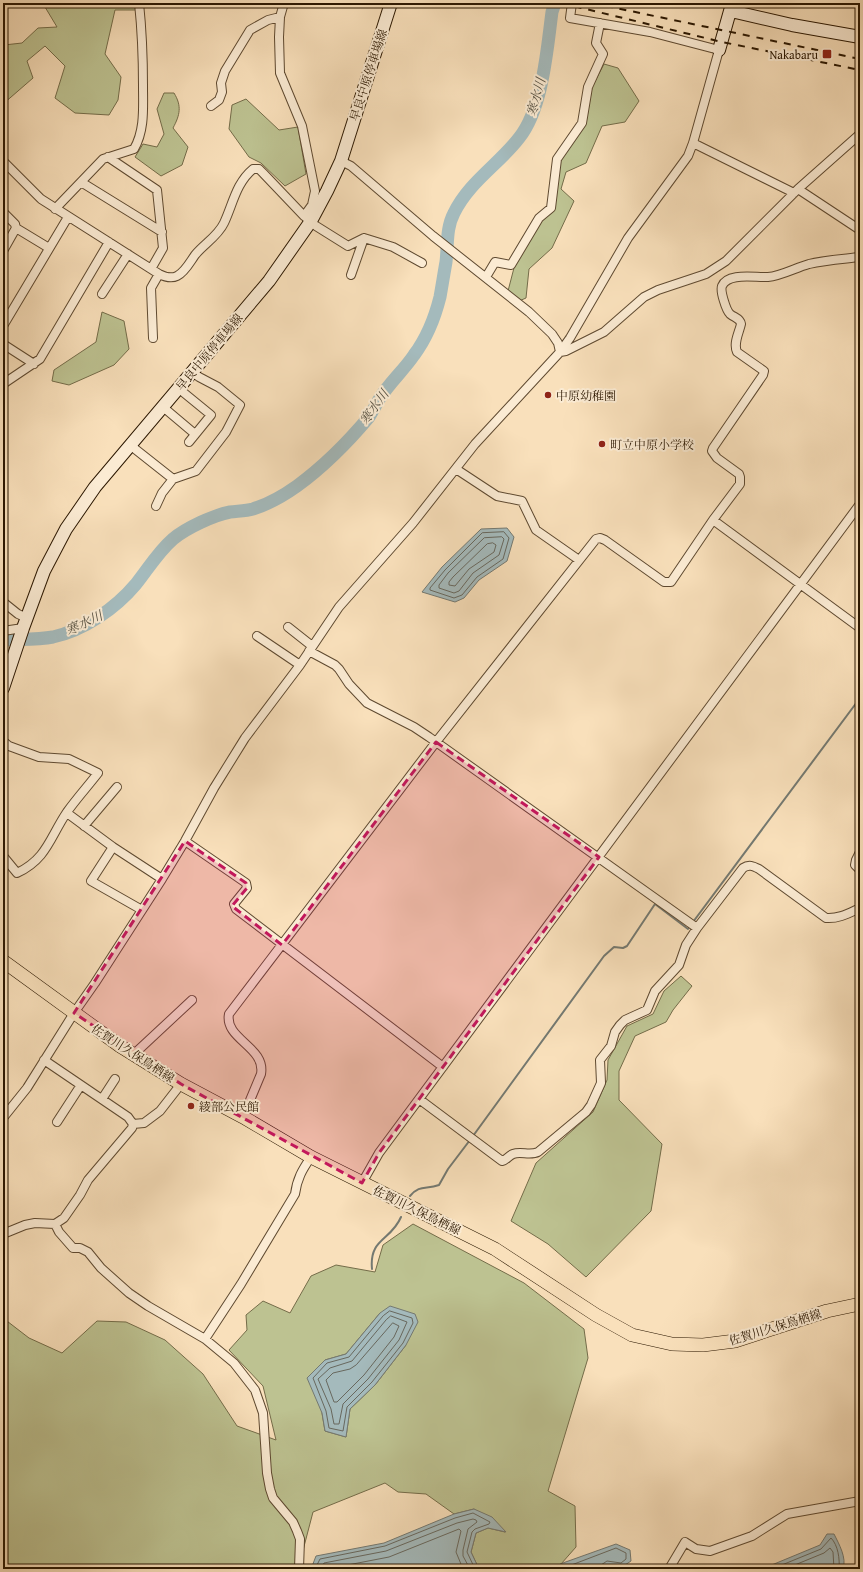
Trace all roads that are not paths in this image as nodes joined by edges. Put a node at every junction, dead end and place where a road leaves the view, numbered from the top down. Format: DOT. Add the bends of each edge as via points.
graph roads {
  1 [pos="139,3"];
  2 [pos="284,3"];
  3 [pos="391,3"];
  4 [pos="572,3"];
  5 [pos="732,7"];
  6 [pos="280,17"];
  7 [pos="600,23"];
  8 [pos="860,37"];
  9 [pos="719,50"];
  10 [pos="211,106"];
  11 [pos="860,134"];
  12 [pos="693,143"];
  13 [pos="108,157"];
  14 [pos="3,161"];
  15 [pos="341,161"];
  16 [pos="81,182"];
  17 [pos="796,191"];
  18 [pos="55,209"];
  19 [pos="3,212"];
  20 [pos="68,217"];
  21 [pos="307,218"];
  22 [pos="16,228"];
  23 [pos="860,230"];
  24 [pos="162,232"];
  25 [pos="364,238"];
  26 [pos="109,242"];
  27 [pos="49,248"];
  28 [pos="3,251"];
  29 [pos="128,254"];
  30 [pos="860,257"];
  31 [pos="422,263"];
  32 [pos="152,270"];
  33 [pos="159,274"];
  34 [pos="350,275"];
  35 [pos="486,277"];
  36 [pos="102,294"];
  37 [pos="3,326"];
  38 [pos="153,338"];
  39 [pos="3,344"];
  40 [pos="560,352"];
  41 [pos="34,364"];
  42 [pos="192,372"];
  43 [pos="3,384"];
  44 [pos="178,388"];
  45 [pos="163,407"];
  46 [pos="195,434"];
  47 [pos="188,442"];
  48 [pos="130,445"];
  49 [pos="456,469"];
  50 [pos="173,479"];
  51 [pos="860,504"];
  52 [pos="156,506"];
  53 [pos="713,520"];
  54 [pos="579,560"];
  55 [pos="800,583"];
  56 [pos="3,602"];
  57 [pos="25,623"];
  58 [pos="288,627"];
  59 [pos="860,628"];
  60 [pos="3,631"];
  61 [pos="257,636"];
  62 [pos="311,648"];
  63 [pos="300,665"];
  64 [pos="3,688"];
  65 [pos="3,741"];
  66 [pos="436,742"];
  67 [pos="117,787"];
  68 [pos="67,813"];
  69 [pos="84,826"];
  70 [pos="185,841"];
  71 [pos="113,847"];
  72 [pos="860,852"];
  73 [pos="3,856"];
  74 [pos="599,857"];
  75 [pos="860,870"];
  76 [pos="162,879"];
  77 [pos="860,908"];
  78 [pos="142,910"];
  79 [pos="697,928"];
  80 [pos="282,945"];
  81 [pos="3,961"];
  82 [pos="192,1000"];
  83 [pos="74,1013"];
  84 [pos="133,1055"];
  85 [pos="44,1060"];
  86 [pos="442,1068"];
  87 [pos="115,1079"];
  88 [pos="181,1084"];
  89 [pos="81,1085"];
  90 [pos="102,1099"];
  91 [pos="419,1099"];
  92 [pos="243,1117"];
  93 [pos="3,1118"];
  94 [pos="57,1122"];
  95 [pos="133,1124"];
  96 [pos="311,1157"];
  97 [pos="362,1183"];
  98 [pos="55,1224"];
  99 [pos="3,1234"];
  100 [pos="860,1304"];
  101 [pos="205,1339"];
  102 [pos="860,1501"];
  103 [pos="298,1569"];
  104 [pos="669,1569"];
  1 -- 13 [label="street" via="143,44 143,121 139,140 134,149"];
  2 -- 6 [label="street"];
  3 -- 15 [label="main road, 早良中原停車場線"];
  4 -- 7 [label="street" via="570,18"];
  5 -- 8 [label="main road" via="792,25"];
  5 -- 9 [label="main road"];
  6 -- 10 [label="street" via="268,20 250,30 225,71 219,100"];
  6 -- 21 [label="street" via="280,73 302,126 315,191"];
  7 -- 9 [label="street" via="650,32"];
  7 -- 35 [label="street" via="596,43 603,54 588,87 582,123 556,159 551,208 539,218 511,265 495,262"];
  9 -- 12 [label="street"];
  11 -- 17 [label="street"];
  12 -- 17 [label="street"];
  12 -- 40 [label="street" via="682,165 628,238"];
  13 -- 16 [label="street"];
  13 -- 24 [label="street" via="157,190"];
  14 -- 18 [label="street" via="30,190"];
  15 -- 21 [label="main road, 早良中原停車場線" via="327,191"];
  15 -- 35 [label="street"];
  16 -- 18 [label="street"];
  16 -- 24 [label="street"];
  17 -- 23 [label="street"];
  17 -- 40 [label="street" via="726,261 706,274 644,297 604,332"];
  18 -- 20 [label="street"];
  19 -- 22 [label="street"];
  20 -- 26 [label="street"];
  20 -- 27 [label="street"];
  21 -- 25 [label="street" via="348,246"];
  21 -- 33 [label="street" via="263,172 253,169 234,195 224,223 186,268 172,277"];
  21 -- 42 [label="main road, 早良中原停車場線" via="269,281"];
  22 -- 27 [label="street"];
  22 -- 28 [label="street"];
  24 -- 32 [label="street" via="163,248"];
  25 -- 31 [label="street" via="393,247"];
  25 -- 34 [label="street"];
  26 -- 29 [label="street"];
  26 -- 41 [label="street" via="45,353"];
  27 -- 37 [label="street"];
  29 -- 32 [label="street"];
  29 -- 36 [label="street"];
  30 -- 53 [label="street" via="810,264 769,277 738,276 723,284 721,288 726,308 741,324 735,348 764,371 713,448 714,454 739,474 740,480 736,490"];
  32 -- 33 [label="street"];
  33 -- 38 [label="street" via="151,288"];
  35 -- 40 [label="street" via="552,334"];
  39 -- 41 [label="street"];
  40 -- 49 [label="street" via="490,426"];
  41 -- 43 [label="street"];
  42 -- 44 [label="main road, 早良中原停車場線"];
  42 -- 50 [label="street" via="218,387 240,405 226,432 196,471"];
  44 -- 45 [label="main road, 早良中原停車場線"];
  44 -- 46 [label="street" via="211,415"];
  45 -- 46 [label="street"];
  45 -- 48 [label="main road, 早良中原停車場線"];
  46 -- 47 [label="street"];
  48 -- 50 [label="street"];
  48 -- 57 [label="main road, 早良中原停車場線" via="95,487 66,529 44,571"];
  49 -- 54 [label="street" via="497,496 522,501 536,530"];
  49 -- 62 [label="street" via="413,524 340,607"];
  50 -- 52 [label="street"];
  51 -- 55 [label="street"];
  53 -- 54 [label="street" via="671,582 664,582 600,538 596,539"];
  53 -- 55 [label="street"];
  54 -- 66 [label="street"];
  55 -- 59 [label="street"];
  55 -- 74 [label="street"];
  56 -- 57 [label="street"];
  57 -- 60 [label="street"];
  57 -- 64 [label="main road, 早良中原停車場線"];
  58 -- 62 [label="street"];
  61 -- 63 [label="street"];
  62 -- 63 [label="street"];
  62 -- 66 [label="street" via="335,665 367,703 414,727"];
  63 -- 70 [label="street" via="245,738"];
  65 -- 68 [label="street" via="9,746 39,757 69,759 98,773"];
  66 -- 74 [label="street"];
  66 -- 80 [label="street"];
  67 -- 69 [label="street"];
  68 -- 69 [label="street"];
  68 -- 73 [label="street" via="45,851 29,868 17,873"];
  69 -- 71 [label="street"];
  70 -- 76 [label="street"];
  70 -- 80 [label="street" via="246,883 247,888 234,904 236,909"];
  71 -- 76 [label="street"];
  71 -- 78 [label="street" via="91,881"];
  72 -- 75 [label="street" via="855,865"];
  74 -- 79 [label="street"];
  74 -- 86 [label="street"];
  76 -- 78 [label="street"];
  77 -- 79 [label="street" via="842,916 826,918 759,869 748,865"];
  78 -- 83 [label="street"];
  79 -- 91 [label="street" via="686,945 679,965 655,991 647,1010 625,1020 615,1032 611,1046 600,1060 601,1082 591,1105 538,1152 512,1154 502,1161"];
  80 -- 86 [label="street"];
  80 -- 92 [label="street" via="228,1018 233,1031 255,1052 263,1067"];
  81 -- 83 [label="main road, 佐賀川久保鳥栖線"];
  82 -- 84 [label="street"];
  83 -- 84 [label="main road, 佐賀川久保鳥栖線"];
  83 -- 85 [label="street"];
  84 -- 88 [label="main road, 佐賀川久保鳥栖線"];
  85 -- 89 [label="street"];
  85 -- 93 [label="street"];
  86 -- 91 [label="street"];
  87 -- 90 [label="street"];
  88 -- 92 [label="main road, 佐賀川久保鳥栖線"];
  88 -- 95 [label="street" via="160,1112 144,1123"];
  89 -- 90 [label="street"];
  89 -- 94 [label="street"];
  90 -- 95 [label="street" via="128,1117"];
  91 -- 97 [label="street" via="379,1154"];
  92 -- 96 [label="main road, 佐賀川久保鳥栖線"];
  95 -- 98 [label="street" via="88,1180 64,1218"];
  96 -- 97 [label="main road, 佐賀川久保鳥栖線"];
  96 -- 101 [label="street" via="299,1176 295,1194"];
  97 -- 100 [label="main road, 佐賀川久保鳥栖線" via="495,1249 596,1315 632,1335 672,1344 703,1345 729,1342 827,1311"];
  98 -- 99 [label="street" via="35,1223"];
  98 -- 101 [label="street" via="73,1248 88,1252 100,1268 129,1293"];
  101 -- 103 [label="street" via="234,1363 255,1390 260,1402 265,1426 270,1489 273,1498 298,1531"];
  102 -- 104 [label="street" via="787,1514 752,1536 710,1552 696,1549 685,1542"];
}
